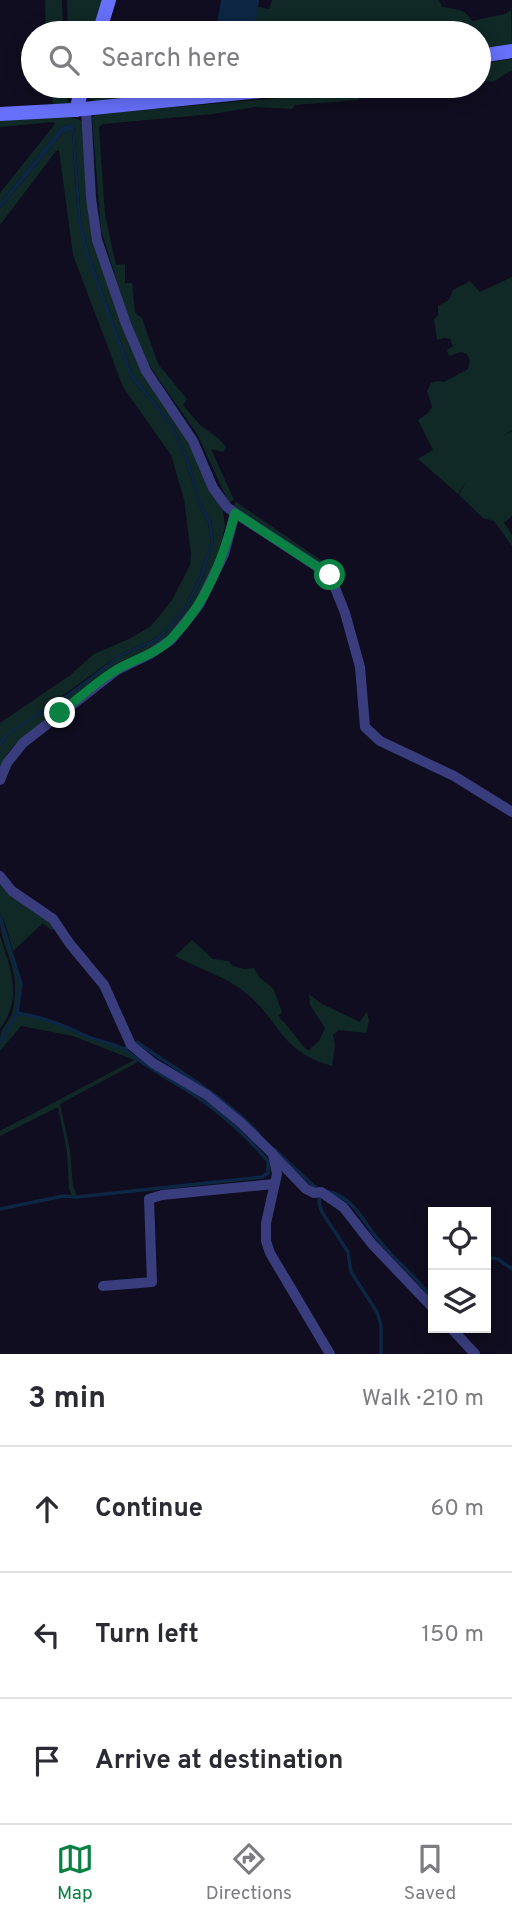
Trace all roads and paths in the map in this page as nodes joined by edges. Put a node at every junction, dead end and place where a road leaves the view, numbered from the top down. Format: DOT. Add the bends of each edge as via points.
graph roads {
  1 [pos="109,0"];
  2 [pos="103,21"];
  3 [pos="512,51"];
  4 [pos="491,54"];
  5 [pos="80,98"];
  6 [pos="194,98"];
  7 [pos="78,110"];
  8 [pos="0,114"];
  9 [pos="235,513"];
  10 [pos="0,780"];
  11 [pos="512,812"];
  12 [pos="0,876"];
  13 [pos="273,1154"];
  14 [pos="274,1184"];
  15 [pos="103,1286"];
  16 [pos="428,1303"];
  17 [pos="456,1333"];
  18 [pos="330,1354"];
  19 [pos="475,1354"];
  1 -- 2 [label="main road"];
  3 -- 4 [label="main road"];
  5 -- 7 [label="main road"];
  6 -- 7 [label="main road"];
  7 -- 8 [label="main road"];
  7 -- 9 [label="street" via="97,240 126,324 146,371 193,441 213,488"];
  9 -- 10 [label="street" via="224,554 199,605 171,640 117,670 23,743"];
  9 -- 11 [label="street" via="330,575 360,667 365,727 380,741 454,776"];
  12 -- 13 [label="street" via="12,891 53,919 104,985 131,1045 207,1095"];
  13 -- 14 [label="street"];
  13 -- 16 [label="street" via="306,1189 321,1192 343,1207"];
  14 -- 15 [label="street" via="149,1199 152,1282"];
  14 -- 18 [label="street" via="266,1223 270,1254"];
  17 -- 19 [label="street"];
}
